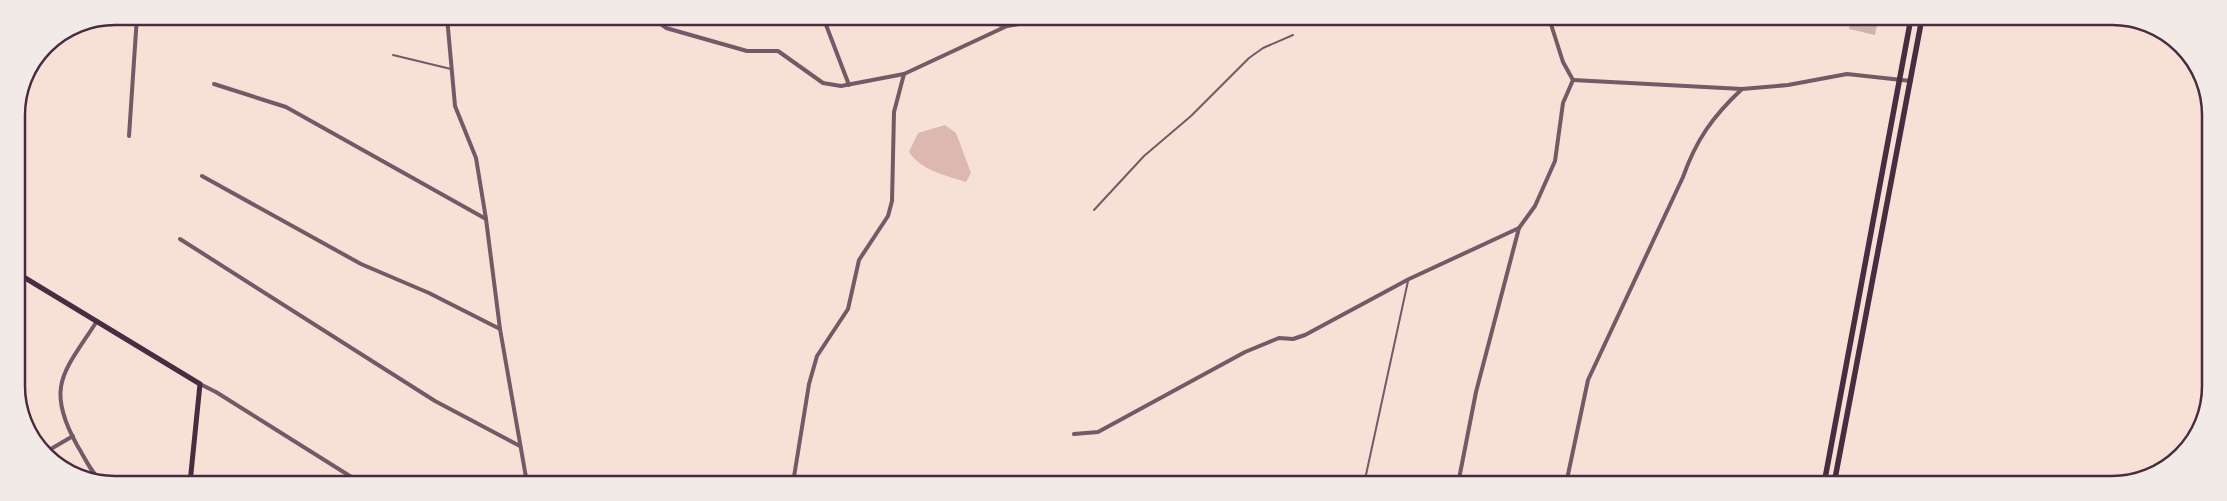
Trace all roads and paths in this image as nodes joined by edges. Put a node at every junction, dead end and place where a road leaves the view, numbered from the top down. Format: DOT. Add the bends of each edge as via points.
graph roads {
  1 [pos="136,25"];
  2 [pos="448,25"];
  3 [pos="662,25"];
  4 [pos="827,25"];
  5 [pos="1002,25"];
  6 [pos="1013,25"];
  7 [pos="1551,25"];
  8 [pos="1910,25"];
  9 [pos="1921,25"];
  10 [pos="1007,26"];
  11 [pos="1293,36"];
  12 [pos="393,55"];
  13 [pos="452,69"];
  14 [pos="904,74"];
  15 [pos="1573,80"];
  16 [pos="1900,80"];
  17 [pos="1911,81"];
  18 [pos="214,84"];
  19 [pos="849,85"];
  20 [pos="1742,89"];
  21 [pos="129,136"];
  22 [pos="202,176"];
  23 [pos="1094,210"];
  24 [pos="486,219"];
  25 [pos="1519,228"];
  26 [pos="180,238"];
  27 [pos="25,278"];
  28 [pos="1409,279"];
  29 [pos="97,321"];
  30 [pos="500,329"];
  31 [pos="200,384"];
  32 [pos="1074,434"];
  33 [pos="72,436"];
  34 [pos="520,446"];
  35 [pos="50,449"];
  36 [pos="94,473"];
  37 [pos="191,476"];
  38 [pos="350,476"];
  39 [pos="526,476"];
  40 [pos="794,476"];
  41 [pos="1366,476"];
  42 [pos="1460,476"];
  43 [pos="1568,476"];
  44 [pos="1826,476"];
  45 [pos="1836,476"];
  1 -- 21 [label="street"];
  2 -- 13 [label="street"];
  3 -- 19 [label="street" via="747,51 778,51 823,83"];
  4 -- 19 [label="street"];
  5 -- 10 [label="street"];
  6 -- 10 [label="street"];
  7 -- 15 [label="street" via="1563,62"];
  8 -- 16 [label="main road"];
  9 -- 17 [label="main road"];
  10 -- 14 [label="street"];
  11 -- 23 [label="lane" via="1262,48 1249,58 1191,116 1144,156"];
  12 -- 13 [label="lane"];
  13 -- 24 [label="street" via="455,106 476,158"];
  14 -- 19 [label="street"];
  14 -- 40 [label="street" via="894,112 892,201 888,216 859,260 848,309 817,356 809,384"];
  15 -- 20 [label="street"];
  15 -- 25 [label="street" via="1563,103 1555,162 1535,206"];
  16 -- 17 [label="street"];
  16 -- 20 [label="street" via="1847,74 1788,85"];
  16 -- 44 [label="main road"];
  17 -- 45 [label="main road"];
  18 -- 24 [label="street" via="286,107"];
  20 -- 43 [label="street" via="1722,108 1693,149 1588,380"];
  22 -- 30 [label="street" via="361,264 429,293"];
  24 -- 30 [label="street"];
  25 -- 28 [label="street"];
  25 -- 42 [label="street" via="1476,392"];
  26 -- 34 [label="street" via="435,401"];
  27 -- 29 [label="main road"];
  28 -- 32 [label="street" via="1305,335 1293,339 1279,338 1245,352 1098,432"];
  28 -- 41 [label="lane"];
  29 -- 31 [label="main road"];
  29 -- 33 [label="street" via="63,374 59,389"];
  30 -- 34 [label="street"];
  31 -- 37 [label="main road"];
  31 -- 38 [label="street"];
  33 -- 35 [label="street"];
  33 -- 36 [label="street"];
  34 -- 39 [label="street"];
}
